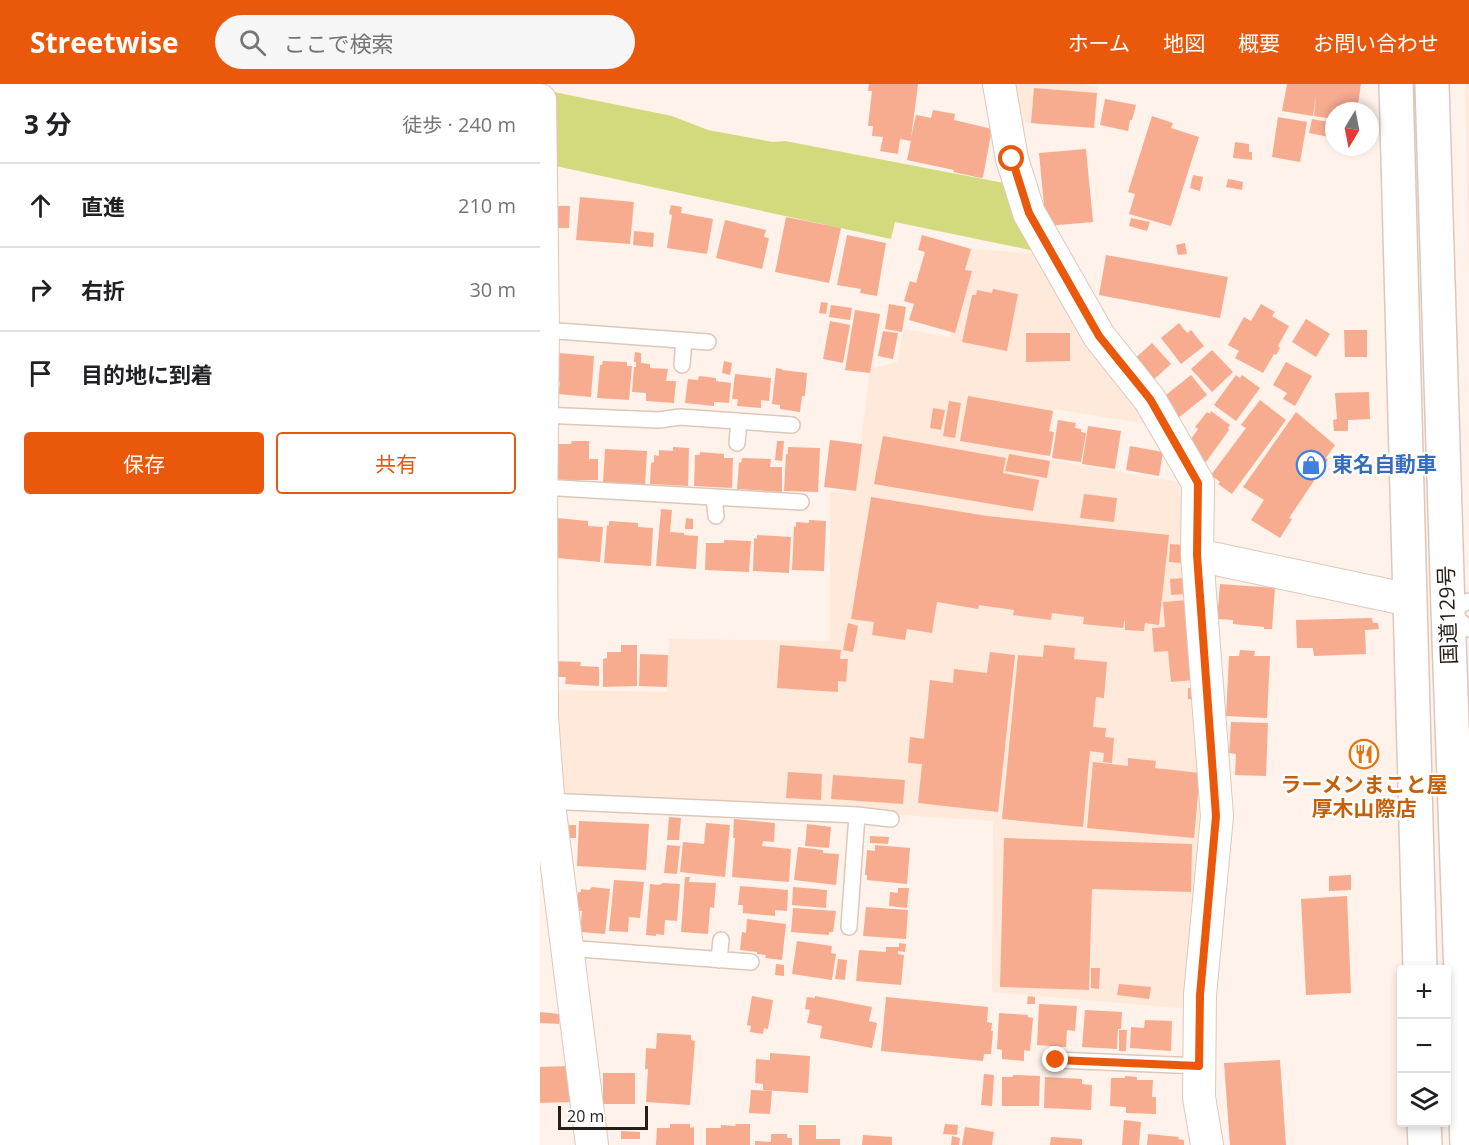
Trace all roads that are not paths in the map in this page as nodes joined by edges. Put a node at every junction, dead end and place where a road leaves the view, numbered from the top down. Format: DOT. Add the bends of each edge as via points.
graph roads {
  1 [pos="999,84"];
  2 [pos="1396,84"];
  3 [pos="1432,84"];
  4 [pos="540,100"];
  5 [pos="541,278"];
  6 [pos="543,330"];
  7 [pos="684,340"];
  8 [pos="708,342"];
  9 [pos="682,365"];
  10 [pos="541,415"];
  11 [pos="739,421"];
  12 [pos="792,425"];
  13 [pos="737,443"];
  14 [pos="714,497"];
  15 [pos="801,502"];
  16 [pos="541,505"];
  17 [pos="716,516"];
  18 [pos="1197,555"];
  19 [pos="1410,600"];
  20 [pos="1462,613"];
  21 [pos="540,620"];
  22 [pos="541,717"];
  23 [pos="544,801"];
  24 [pos="857,815"];
  25 [pos="891,819"];
  26 [pos="549,875"];
  27 [pos="849,927"];
  28 [pos="721,940"];
  29 [pos="567,948"];
  30 [pos="719,960"];
  31 [pos="751,962"];
  32 [pos="1420,965"];
  33 [pos="1056,1060"];
  34 [pos="1199,1066"];
  35 [pos="1424,1127"];
  36 [pos="592,1145"];
  37 [pos="1207,1145"];
  38 [pos="1425,1145"];
  39 [pos="1467,1145"];
  1 -- 18 [label="street" via="1012,159 1029,213 1099,336 1150,399 1198,483"];
  2 -- 19 [label="highway, 国道129号"];
  3 -- 20 [label="highway, 国道129号"];
  4 -- 5 [label="street"];
  5 -- 6 [label="street"];
  6 -- 7 [label="lane"];
  6 -- 10 [label="street"];
  7 -- 8 [label="lane"];
  7 -- 9 [label="lane"];
  10 -- 11 [label="lane"];
  10 -- 16 [label="street"];
  11 -- 12 [label="lane"];
  11 -- 13 [label="lane"];
  14 -- 15 [label="lane"];
  14 -- 16 [label="lane"];
  14 -- 17 [label="lane"];
  16 -- 21 [label="street"];
  18 -- 19 [label="street"];
  18 -- 34 [label="street" via="1216,816 1200,995"];
  19 -- 32 [label="highway, 国道129号"];
  20 -- 39 [label="highway, 国道129号"];
  21 -- 22 [label="street"];
  22 -- 23 [label="street"];
  23 -- 24 [label="lane"];
  23 -- 26 [label="street"];
  24 -- 25 [label="lane"];
  24 -- 27 [label="lane"];
  26 -- 29 [label="street"];
  28 -- 30 [label="lane"];
  29 -- 30 [label="lane"];
  29 -- 36 [label="street"];
  30 -- 31 [label="lane"];
  33 -- 34 [label="lane"];
  34 -- 37 [label="street" via="1199,1097"];
  35 -- 38 [label="highway"];
}
